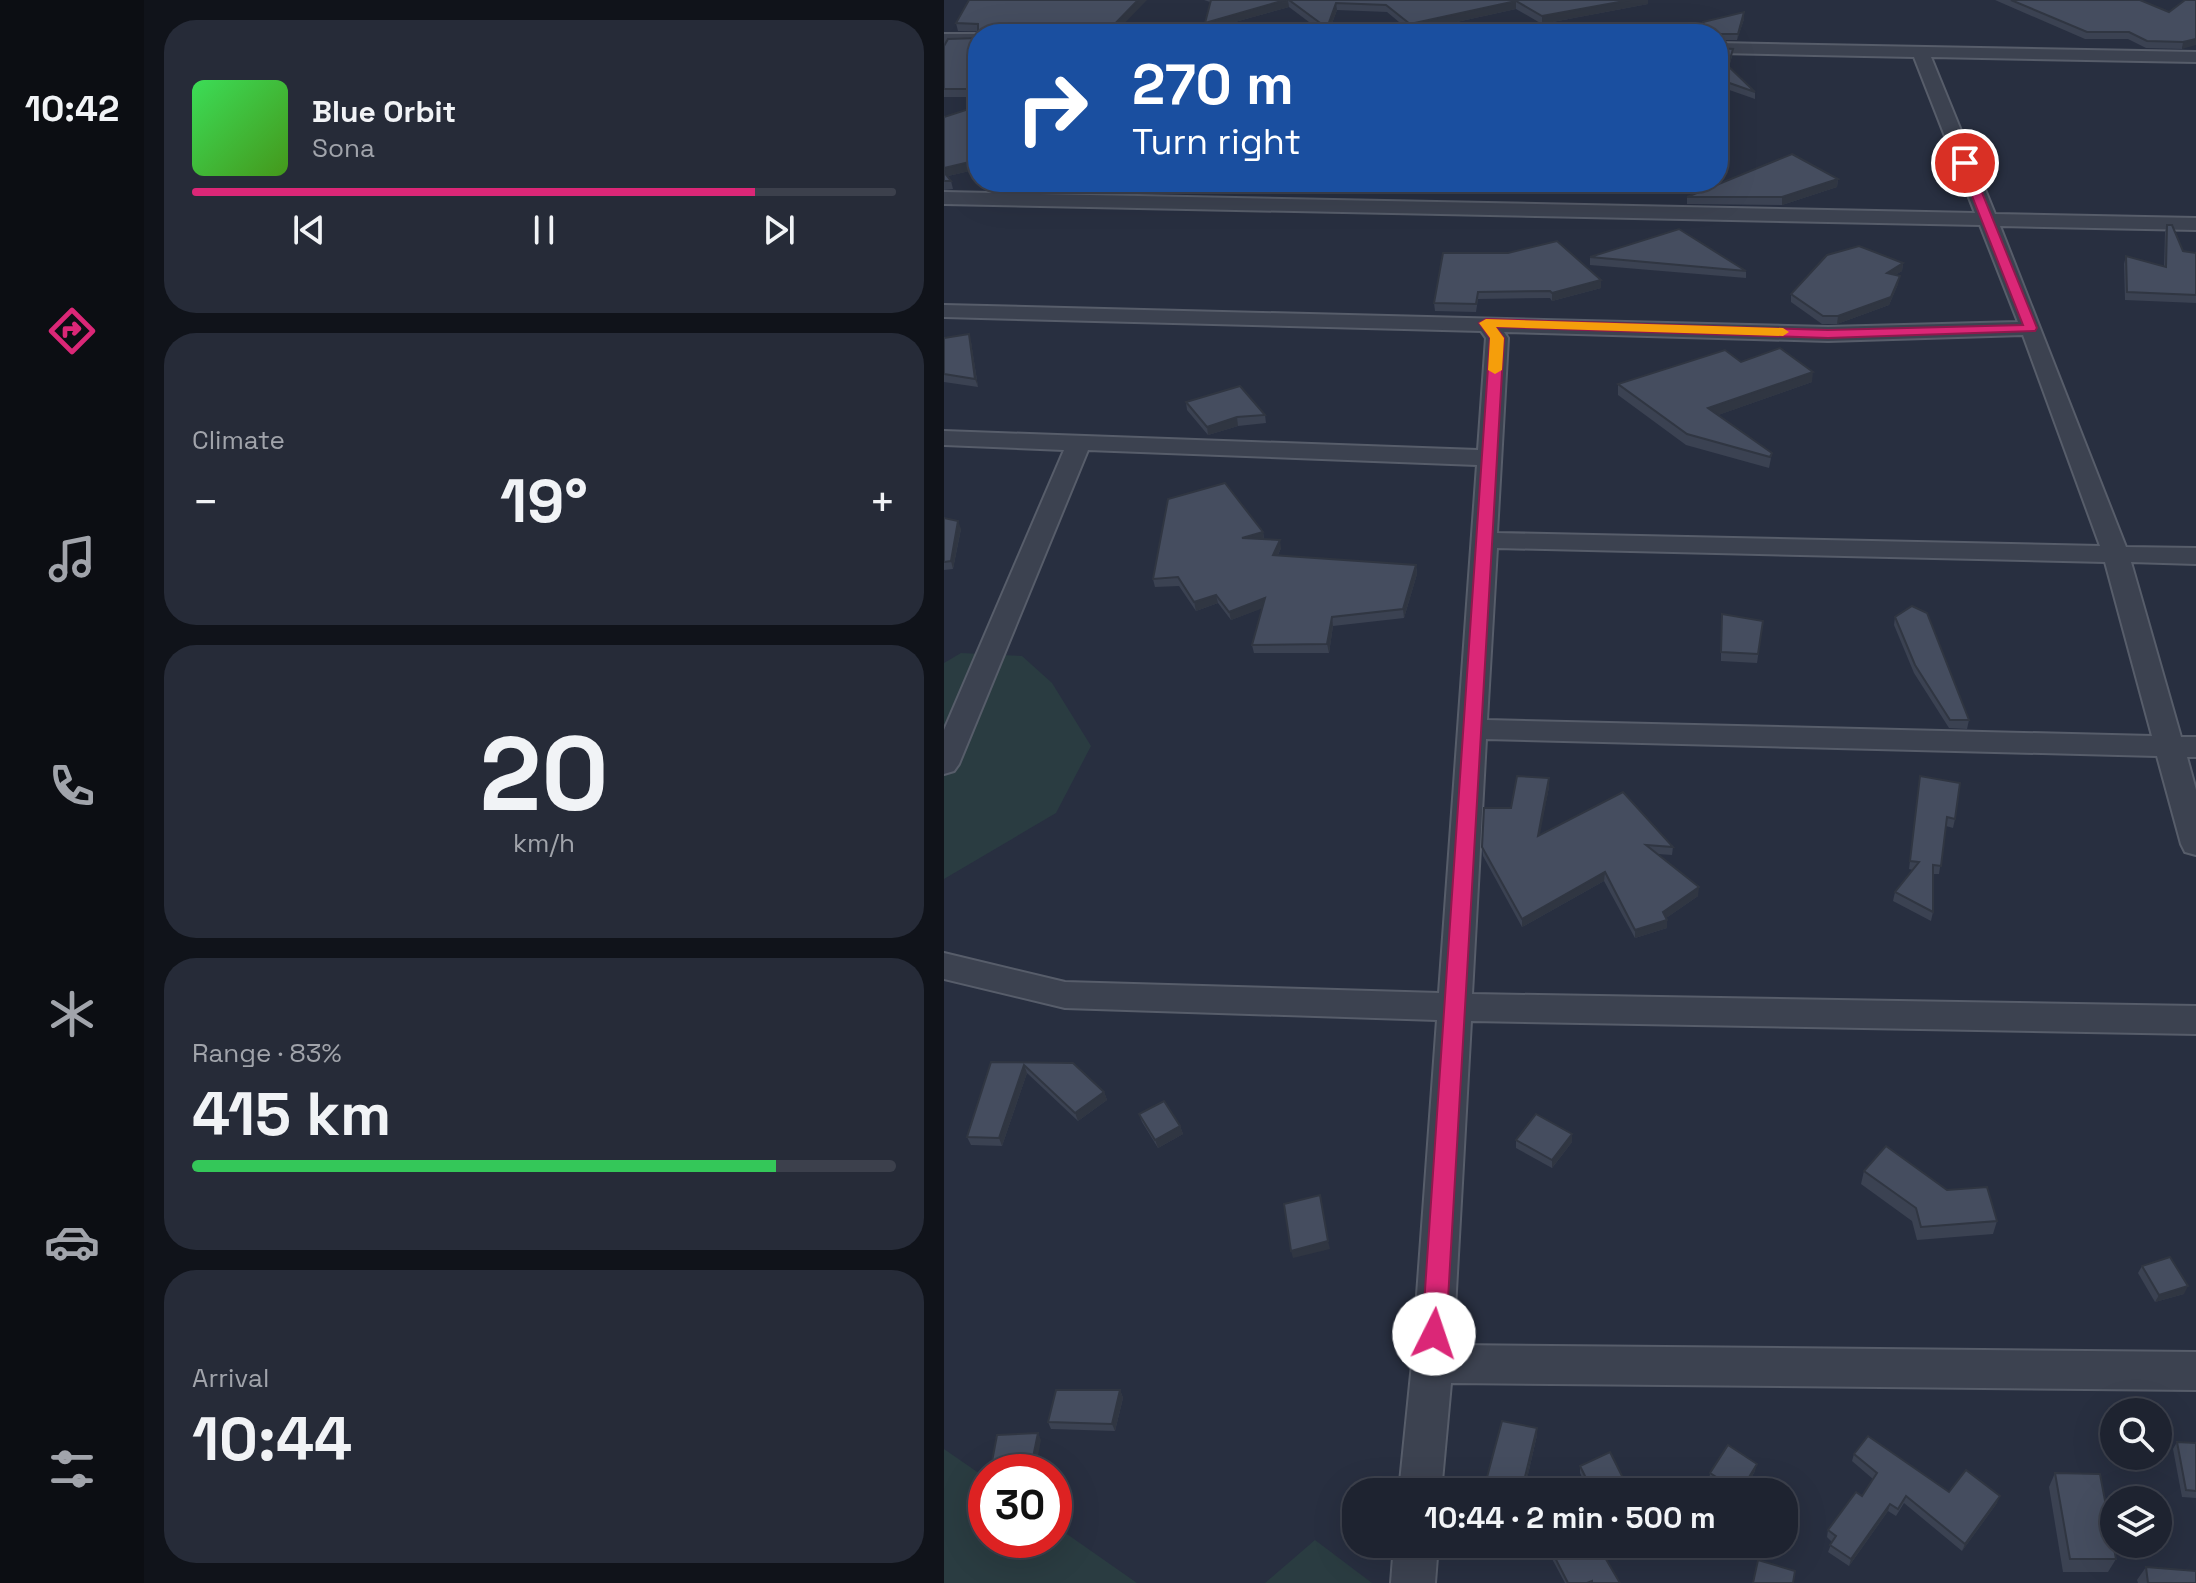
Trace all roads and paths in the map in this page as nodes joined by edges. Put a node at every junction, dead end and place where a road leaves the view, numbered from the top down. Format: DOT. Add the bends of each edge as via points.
graph roads {
  1 [pos="944,39"];
  2 [pos="968,39"];
  3 [pos="1728,48"];
  4 [pos="1920,51"];
  5 [pos="2196,57"];
  6 [pos="1249,192"];
  7 [pos="944,198"];
  8 [pos="1283,204"];
  9 [pos="1987,219"];
  10 [pos="2196,224"];
  11 [pos="944,311"];
  12 [pos="1486,323"];
  13 [pos="2031,328"];
  14 [pos="944,438"];
  15 [pos="1079,443"];
  16 [pos="1489,458"];
  17 [pos="1484,540"];
  18 [pos="2116,554"];
  19 [pos="2196,556"];
  20 [pos="1472,729"];
  21 [pos="2182,746"];
  22 [pos="944,764"];
  23 [pos="2196,844"];
  24 [pos="944,966"];
  25 [pos="1454,1007"];
  26 [pos="2196,1020"];
  27 [pos="1432,1364"];
  28 [pos="2196,1371"];
  29 [pos="1421,1478"];
  30 [pos="1415,1558"];
  31 [pos="1413,1583"];
  1 -- 2 [label="street"];
  3 -- 4 [label="street"];
  4 -- 5 [label="street"];
  4 -- 9 [label="street"];
  6 -- 8 [label="street"];
  7 -- 8 [label="street"];
  8 -- 9 [label="street"];
  9 -- 10 [label="street"];
  9 -- 13 [label="street"];
  11 -- 12 [label="street"];
  12 -- 13 [label="street" via="1828,334"];
  12 -- 16 [label="street" via="1497,338"];
  13 -- 18 [label="street"];
  14 -- 15 [label="street"];
  15 -- 16 [label="street"];
  15 -- 22 [label="street"];
  16 -- 17 [label="street"];
  17 -- 18 [label="street"];
  17 -- 20 [label="street"];
  18 -- 19 [label="street"];
  18 -- 21 [label="street"];
  20 -- 21 [label="street"];
  20 -- 25 [label="street"];
  21 -- 23 [label="street"];
  24 -- 25 [label="street" via="1065,995"];
  25 -- 26 [label="street"];
  25 -- 27 [label="street"];
  27 -- 28 [label="street"];
  27 -- 29 [label="street"];
  30 -- 31 [label="street"];
}
